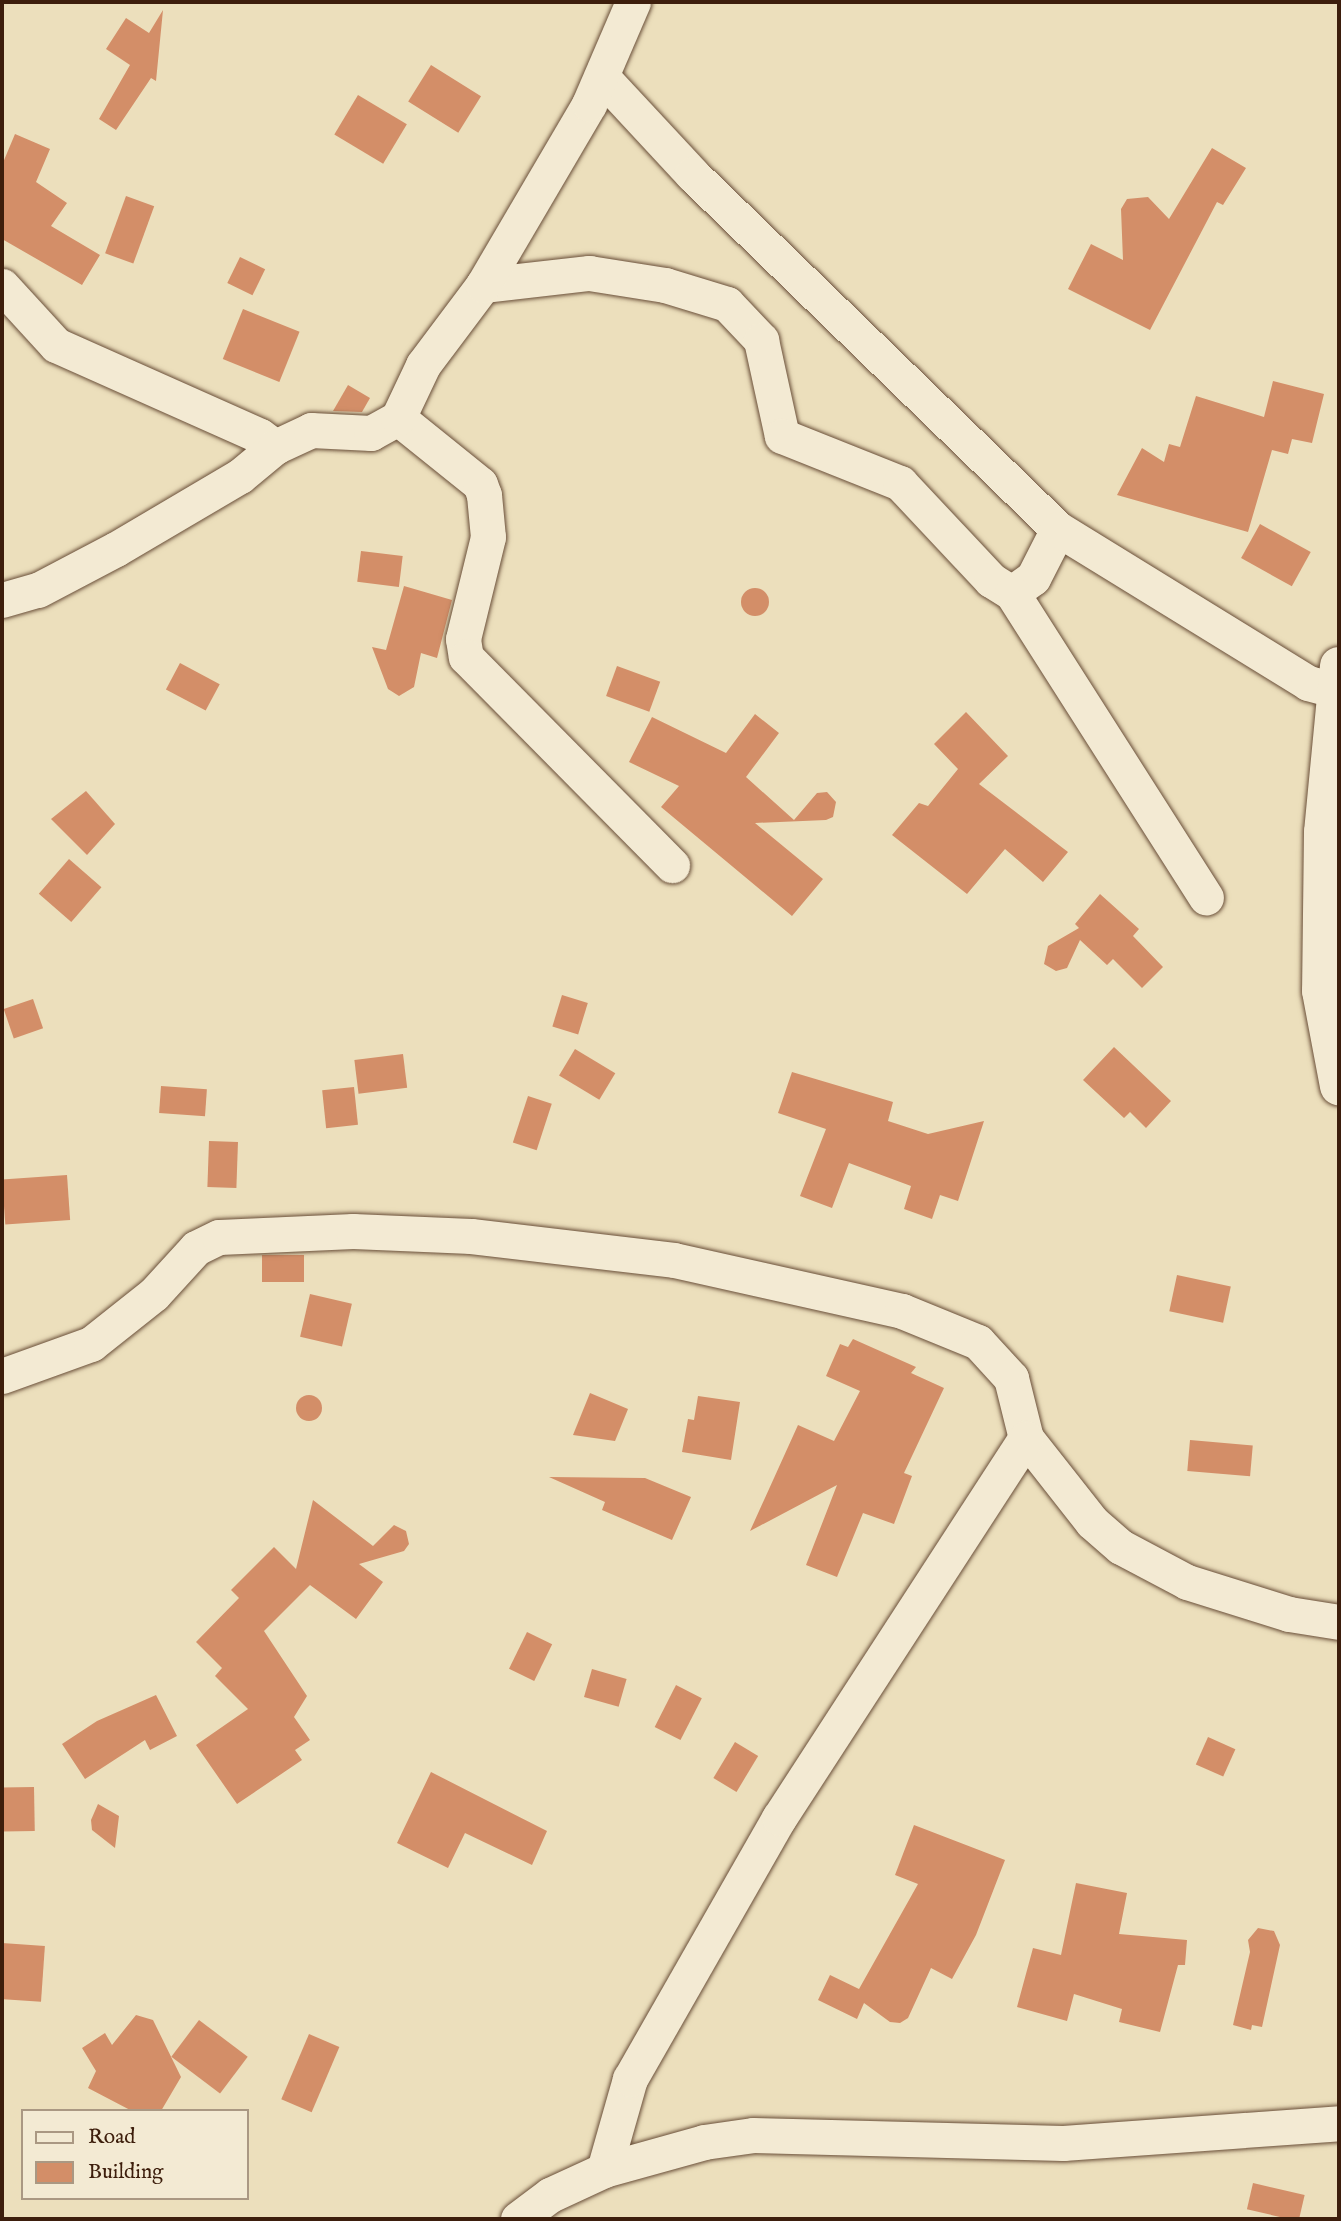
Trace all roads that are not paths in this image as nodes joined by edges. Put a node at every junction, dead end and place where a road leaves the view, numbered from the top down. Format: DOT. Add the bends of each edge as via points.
graph roads {
  1 [pos="633,2"];
  2 [pos="602,78"];
  3 [pos="482,285"];
  4 [pos="2,286"];
  5 [pos="398,418"];
  6 [pos="275,447"];
  7 [pos="1058,529"];
  8 [pos="1012,593"];
  9 [pos="2,600"];
  10 [pos="1336,678"];
  11 [pos="672,864"];
  12 [pos="1206,898"];
  13 [pos="1330,993"];
  14 [pos="1339,1086"];
  15 [pos="2,1376"];
  16 [pos="1026,1438"];
  17 [pos="1339,1622"];
  18 [pos="1339,2123"];
  19 [pos="604,2170"];
  20 [pos="518,2219"];
  1 -- 2 [label="street"];
  2 -- 3 [label="street"];
  2 -- 7 [label="street" via="692,174"];
  3 -- 5 [label="street" via="423,365"];
  3 -- 8 [label="street" via="589,273 665,285 727,304 761,340 782,436 900,483 991,580"];
  4 -- 6 [label="street" via="56,345 260,436"];
  5 -- 6 [label="street" via="371,433 311,430"];
  5 -- 11 [label="street" via="480,484 484,495 488,537 463,639 466,657"];
  6 -- 9 [label="street" via="240,476 116,549 38,590"];
  7 -- 8 [label="street" via="1032,578"];
  7 -- 10 [label="street" via="1308,683"];
  8 -- 12 [label="street"];
  10 -- 13 [label="street" via="1323,832"];
  13 -- 14 [label="street"];
  15 -- 16 [label="street" via="91,1344 154,1294 196,1248 219,1237 354,1231 471,1236 674,1261 902,1311 978,1342 1011,1378"];
  16 -- 17 [label="street" via="1092,1522 1121,1547 1187,1582 1289,1614"];
  16 -- 19 [label="street" via="779,1818 630,2079"];
  18 -- 19 [label="street" via="1063,2143 753,2135 704,2142"];
  19 -- 20 [label="street" via="550,2195"];
}
